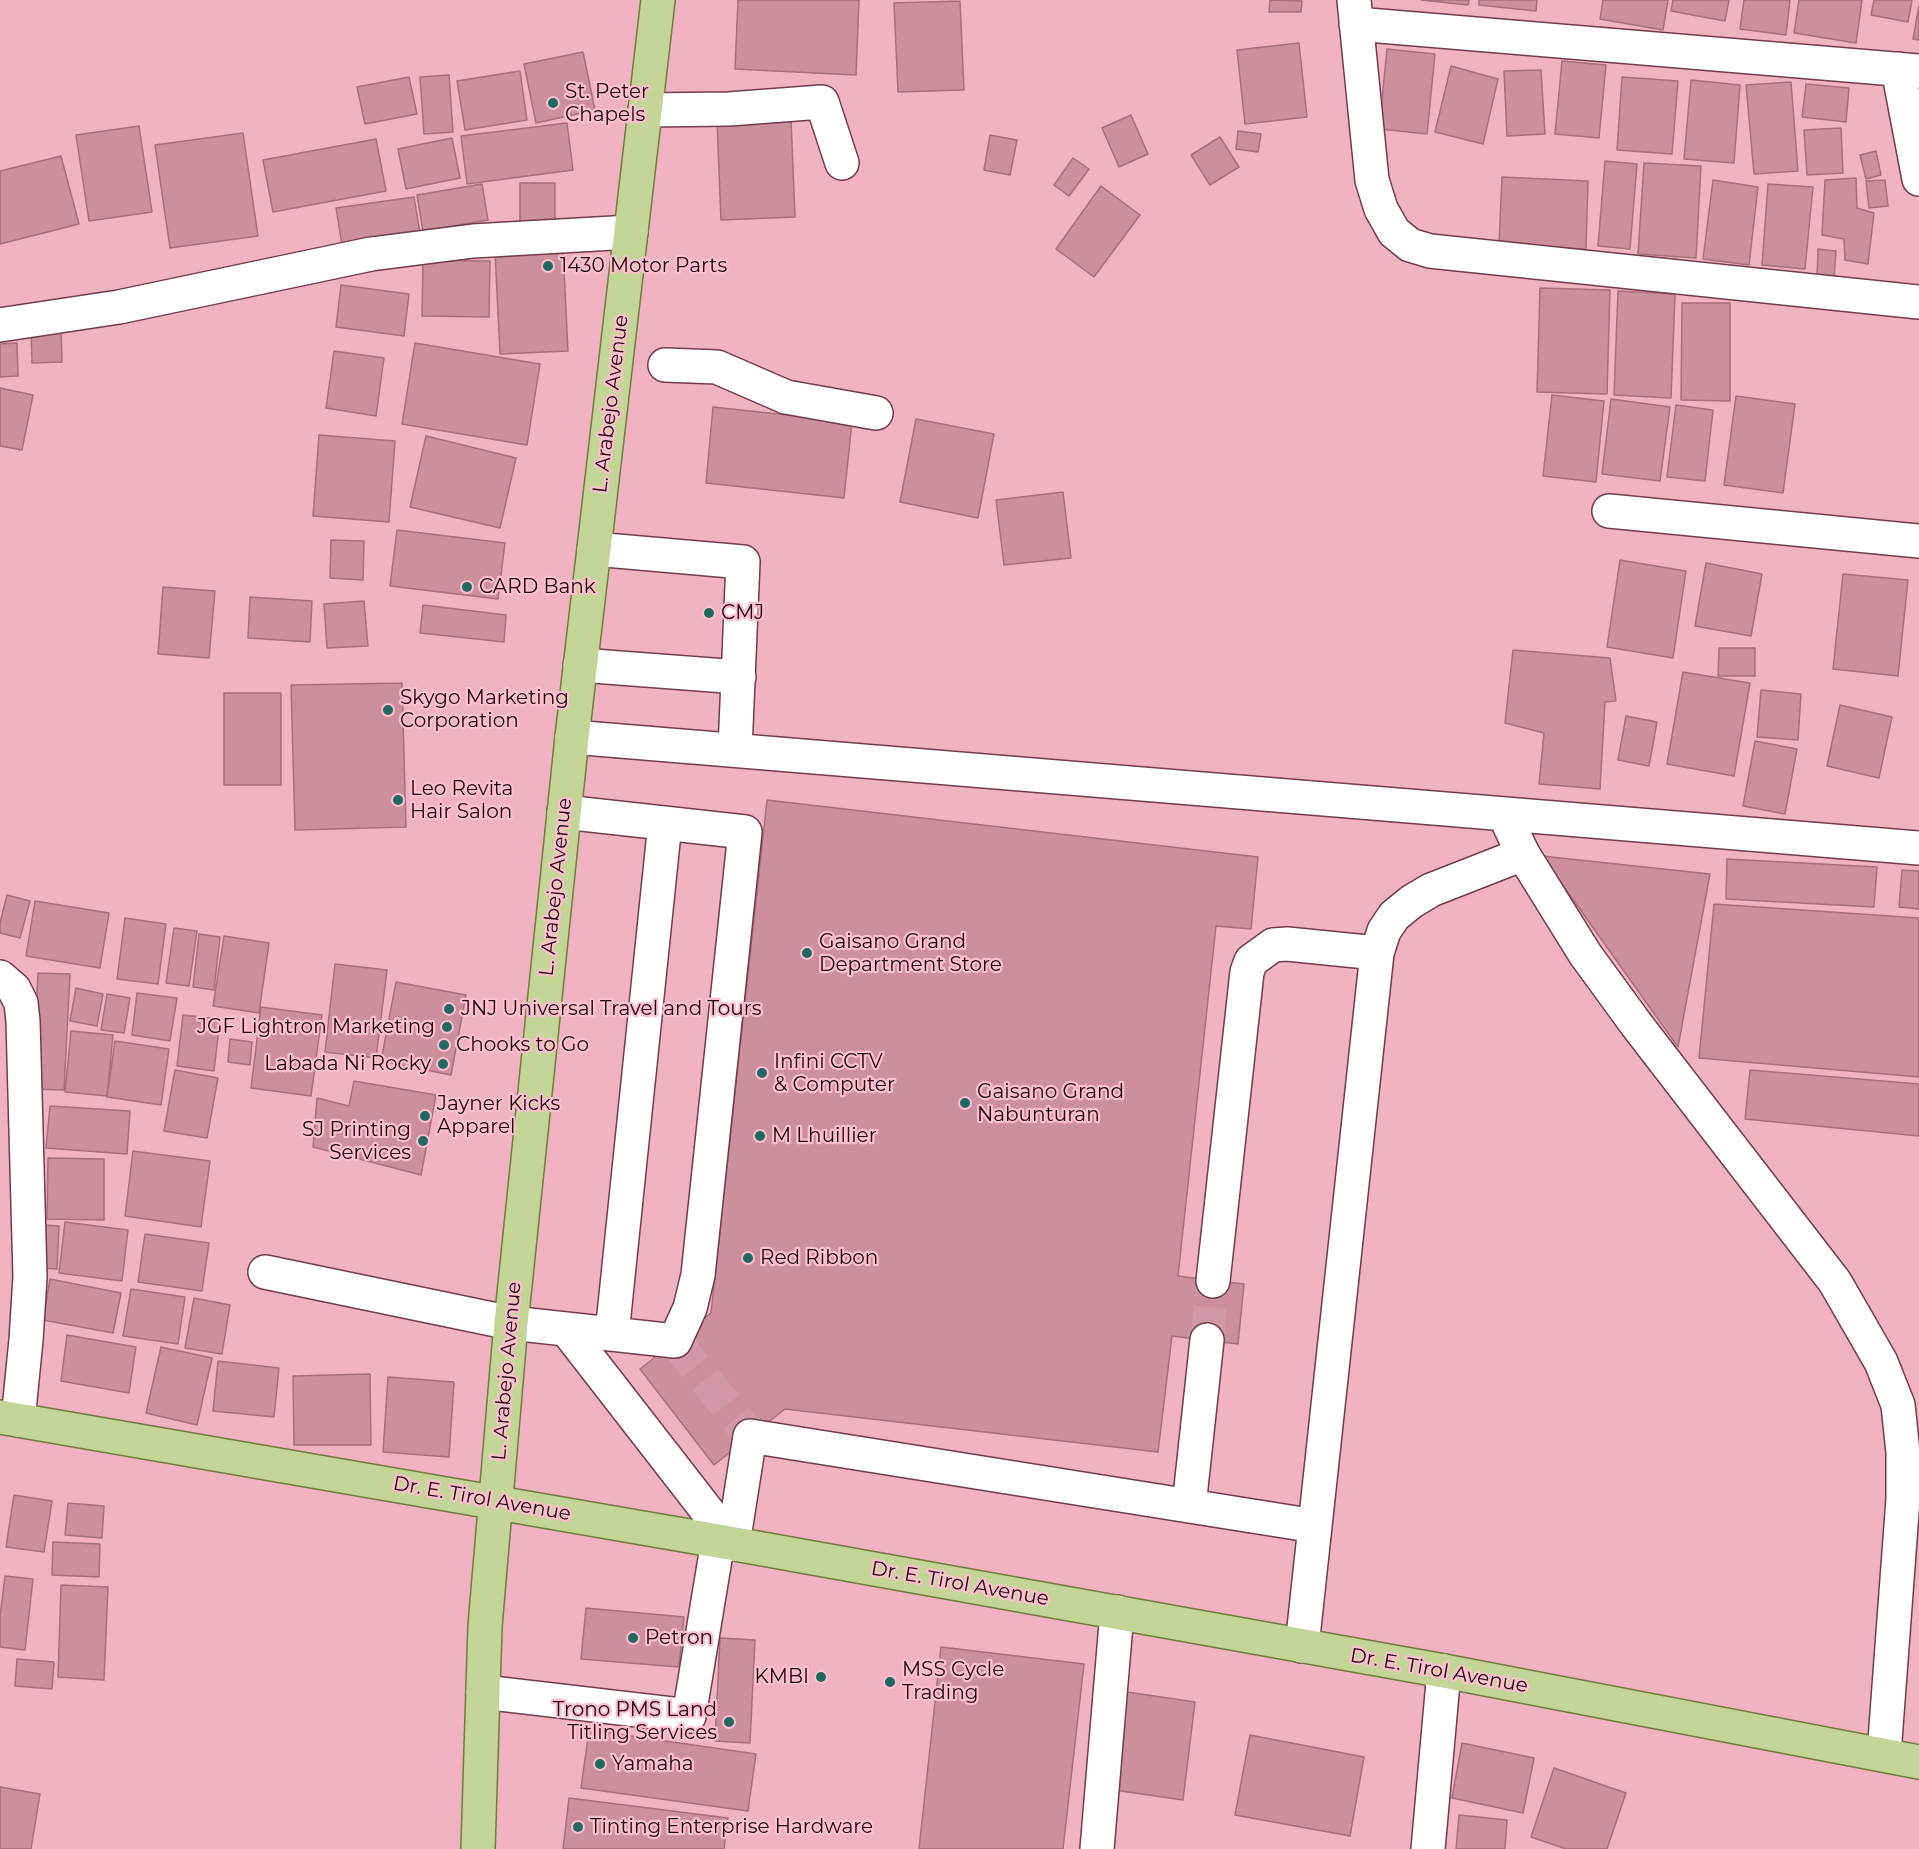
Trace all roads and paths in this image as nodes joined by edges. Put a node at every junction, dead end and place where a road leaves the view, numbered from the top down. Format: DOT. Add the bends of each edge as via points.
graph roads {
  1 [pos="658,0"];
  2 [pos="1355,12"];
  3 [pos="1908,70"];
  4 [pos="645,110"];
  5 [pos="842,163"];
  6 [pos="1919,179"];
  7 [pos="631,232"];
  8 [pos="1919,302"];
  9 [pos="0,325"];
  10 [pos="665,365"];
  11 [pos="876,413"];
  12 [pos="1609,511"];
  13 [pos="1919,541"];
  14 [pos="594,549"];
  15 [pos="580,665"];
  16 [pos="739,677"];
  17 [pos="572,737"];
  18 [pos="735,750"];
  19 [pos="564,812"];
  20 [pos="1503,814"];
  21 [pos="665,823"];
  22 [pos="1919,848"];
  23 [pos="1524,854"];
  24 [pos="1377,953"];
  25 [pos="0,977"];
  26 [pos="265,1272"];
  27 [pos="1213,1281"];
  28 [pos="511,1323"];
  29 [pos="566,1329"];
  30 [pos="612,1334"];
  31 [pos="1207,1340"];
  32 [pos="9,1418"];
  33 [pos="495,1501"];
  34 [pos="1189,1506"];
  35 [pos="1315,1526"];
  36 [pos="726,1542"];
  37 [pos="1117,1612"];
  38 [pos="1302,1646"];
  39 [pos="1444,1671"];
  40 [pos="483,1692"];
  41 [pos="1884,1754"];
  42 [pos="1919,1762"];
  43 [pos="478,1849"];
  44 [pos="1097,1849"];
  45 [pos="1428,1849"];
  1 -- 4 [label="main road, L. Arabejo Avenue"];
  2 -- 3 [label="street"];
  2 -- 8 [label="street" via="1372,180 1381,209 1394,232 1410,244 1430,250"];
  3 -- 6 [label="street"];
  4 -- 5 [label="street" via="822,102"];
  4 -- 7 [label="main road, L. Arabejo Avenue"];
  7 -- 9 [label="street" via="473,241 371,254 118,308"];
  7 -- 14 [label="main road, L. Arabejo Avenue"];
  10 -- 11 [label="street" via="717,367 786,397"];
  12 -- 13 [label="street"];
  14 -- 15 [label="main road, L. Arabejo Avenue"];
  14 -- 16 [label="street" via="743,562"];
  15 -- 16 [label="street"];
  15 -- 17 [label="main road, L. Arabejo Avenue"];
  16 -- 18 [label="street"];
  17 -- 18 [label="street"];
  17 -- 19 [label="main road, L. Arabejo Avenue"];
  18 -- 20 [label="street"];
  19 -- 21 [label="street"];
  19 -- 28 [label="main road, L. Arabejo Avenue"];
  20 -- 22 [label="street"];
  20 -- 23 [label="street"];
  21 -- 30 [label="street"];
  21 -- 30 [label="street" via="745,832 744,843 698,1275 690,1308 675,1341"];
  23 -- 24 [label="street" via="1431,890 1412,902 1394,916"];
  23 -- 41 [label="street" via="1585,954 1835,1282 1881,1362 1898,1406 1903,1452"];
  24 -- 27 [label="street" via="1287,944 1273,945 1251,962"];
  24 -- 35 [label="street"];
  25 -- 32 [label="street" via="14,989 21,1003 30,1277 26,1340"];
  26 -- 28 [label="street"];
  28 -- 29 [label="street"];
  28 -- 33 [label="main road, L. Arabejo Avenue"];
  29 -- 30 [label="street"];
  29 -- 36 [label="street"];
  31 -- 34 [label="street"];
  32 -- 33 [label="main road, Dr. E. Tirol Avenue"];
  33 -- 36 [label="main road, Dr. E. Tirol Avenue"];
  33 -- 40 [label="main road, L. Arabejo Avenue"];
  34 -- 35 [label="street"];
  34 -- 36 [label="street" via="750,1436"];
  35 -- 38 [label="street"];
  36 -- 37 [label="main road, Dr. E. Tirol Avenue"];
  36 -- 40 [label="street" via="689,1716"];
  37 -- 38 [label="main road, Dr. E. Tirol Avenue"];
  37 -- 44 [label="street"];
  38 -- 39 [label="main road, Dr. E. Tirol Avenue"];
  39 -- 41 [label="main road, Dr. E. Tirol Avenue"];
  39 -- 45 [label="street"];
  40 -- 43 [label="main road, L. Arabejo Avenue"];
  41 -- 42 [label="main road, Dr. E. Tirol Avenue"];
}
